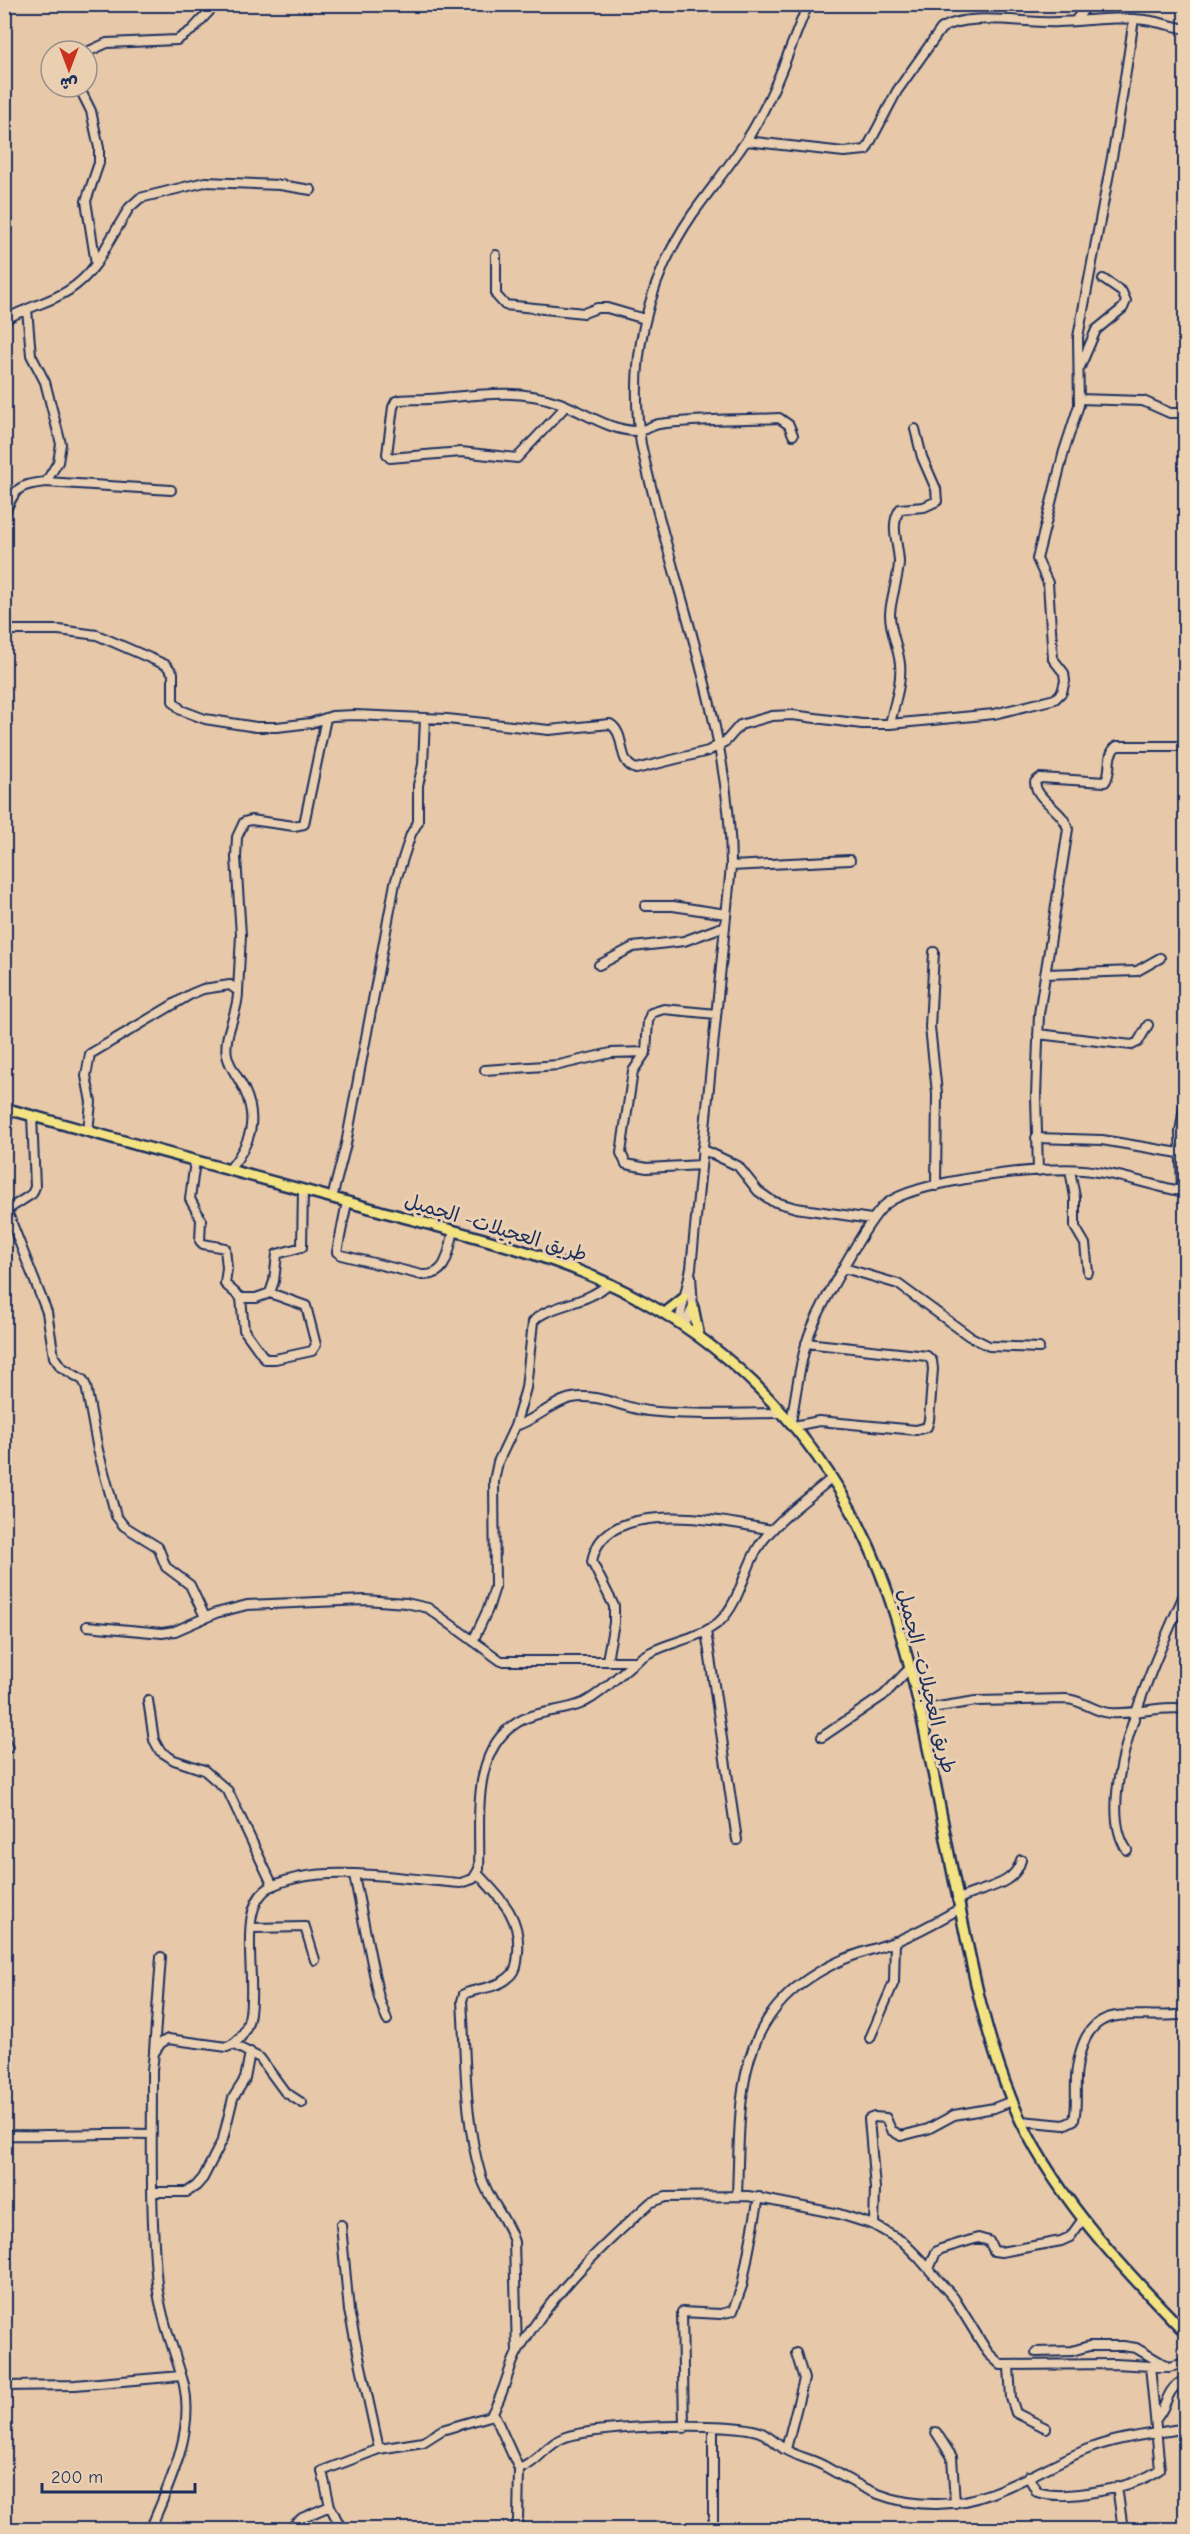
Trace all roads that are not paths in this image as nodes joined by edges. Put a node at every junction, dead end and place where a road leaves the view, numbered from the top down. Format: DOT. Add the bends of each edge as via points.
graph roads {
  1 [pos="216,4"];
  2 [pos="808,4"];
  3 [pos="1088,4"];
  4 [pos="1134,19"];
  5 [pos="1075,21"];
  6 [pos="1185,29"];
  7 [pos="99,47"];
  8 [pos="85,99"];
  9 [pos="746,141"];
  10 [pos="311,190"];
  11 [pos="496,255"];
  12 [pos="96,264"];
  13 [pos="1103,279"];
  14 [pos="27,309"];
  15 [pos="4,320"];
  16 [pos="645,320"];
  17 [pos="1079,368"];
  18 [pos="1079,399"];
  19 [pos="566,406"];
  20 [pos="1185,413"];
  21 [pos="915,429"];
  22 [pos="639,431"];
  23 [pos="793,435"];
  24 [pos="46,482"];
  25 [pos="171,489"];
  26 [pos="4,514"];
  27 [pos="4,630"];
  28 [pos="326,718"];
  29 [pos="425,719"];
  30 [pos="890,724"];
  31 [pos="719,745"];
  32 [pos="1179,746"];
  33 [pos="850,860"];
  34 [pos="732,866"];
  35 [pos="645,906"];
  36 [pos="726,914"];
  37 [pos="724,926"];
  38 [pos="934,952"];
  39 [pos="1160,958"];
  40 [pos="599,965"];
  41 [pos="1045,974"];
  42 [pos="238,992"];
  43 [pos="716,1014"];
  44 [pos="1148,1025"];
  45 [pos="1038,1034"];
  46 [pos="646,1052"];
  47 [pos="485,1070"];
  48 [pos="1185,1096"];
  49 [pos="4,1108"];
  50 [pos="32,1116"];
  51 [pos="88,1132"];
  52 [pos="1183,1132"];
  53 [pos="1036,1138"];
  54 [pos="702,1149"];
  55 [pos="1179,1153"];
  56 [pos="195,1161"];
  57 [pos="701,1165"];
  58 [pos="229,1170"];
  59 [pos="1070,1170"];
  60 [pos="1038,1171"];
  61 [pos="936,1186"];
  62 [pos="303,1190"];
  63 [pos="1184,1191"];
  64 [pos="332,1198"];
  65 [pos="347,1202"];
  66 [pos="6,1212"];
  67 [pos="871,1219"];
  68 [pos="454,1231"];
  69 [pos="691,1268"];
  70 [pos="844,1268"];
  71 [pos="1088,1272"];
  72 [pos="609,1283"];
  73 [pos="270,1293"];
  74 [pos="684,1298"];
  75 [pos="241,1299"];
  76 [pos="693,1307"];
  77 [pos="664,1313"];
  78 [pos="681,1324"];
  79 [pos="699,1337"];
  80 [pos="806,1343"];
  81 [pos="1039,1348"];
  82 [pos="782,1413"];
  83 [pos="792,1424"];
  84 [pos="515,1426"];
  85 [pos="832,1478"];
  86 [pos="772,1530"];
  87 [pos="1185,1590"];
  88 [pos="205,1617"];
  89 [pos="87,1626"];
  90 [pos="706,1631"];
  91 [pos="473,1641"];
  92 [pos="607,1660"];
  93 [pos="636,1661"];
  94 [pos="909,1669"];
  95 [pos="1144,1695"];
  96 [pos="148,1700"];
  97 [pos="1185,1708"];
  98 [pos="919,1710"];
  99 [pos="1138,1712"];
  100 [pos="1128,1713"];
  101 [pos="822,1737"];
  102 [pos="4,1740"];
  103 [pos="8,1748"];
  104 [pos="737,1840"];
  105 [pos="1127,1850"];
  106 [pos="1021,1860"];
  107 [pos="477,1874"];
  108 [pos="354,1875"];
  109 [pos="273,1886"];
  110 [pos="958,1904"];
  111 [pos="252,1928"];
  112 [pos="895,1941"];
  113 [pos="161,1957"];
  114 [pos="315,1960"];
  115 [pos="1185,2014"];
  116 [pos="387,2020"];
  117 [pos="870,2038"];
  118 [pos="234,2044"];
  119 [pos="250,2052"];
  120 [pos="154,2053"];
  121 [pos="1012,2101"];
  122 [pos="302,2103"];
  123 [pos="1021,2121"];
  124 [pos="152,2134"];
  125 [pos="4,2135"];
  126 [pos="153,2192"];
  127 [pos="737,2195"];
  128 [pos="759,2198"];
  129 [pos="1083,2219"];
  130 [pos="341,2225"];
  131 [pos="874,2225"];
  132 [pos="929,2269"];
  133 [pos="1185,2333"];
  134 [pos="1072,2351"];
  135 [pos="517,2352"];
  136 [pos="1036,2352"];
  137 [pos="796,2354"];
  138 [pos="1185,2363"];
  139 [pos="1075,2364"];
  140 [pos="1149,2366"];
  141 [pos="1009,2367"];
  142 [pos="1169,2367"];
  143 [pos="181,2376"];
  144 [pos="1185,2379"];
  145 [pos="4,2386"];
  146 [pos="493,2412"];
  147 [pos="1156,2419"];
  148 [pos="713,2427"];
  149 [pos="684,2428"];
  150 [pos="1046,2428"];
  151 [pos="1185,2428"];
  152 [pos="936,2432"];
  153 [pos="1157,2432"];
  154 [pos="379,2449"];
  155 [pos="786,2449"];
  156 [pos="519,2469"];
  157 [pos="1028,2476"];
  158 [pos="1117,2486"];
  159 [pos="955,2503"];
  160 [pos="330,2506"];
  161 [pos="150,2529"];
  162 [pos="288,2529"];
  163 [pos="342,2529"];
  164 [pos="515,2529"];
  165 [pos="713,2529"];
  166 [pos="1123,2529"];
  1 -- 7 [label="street" via="177,40"];
  2 -- 9 [label="street"];
  3 -- 5 [label="street"];
  4 -- 5 [label="street"];
  4 -- 6 [label="street"];
  4 -- 17 [label="street" via="1078,337"];
  5 -- 9 [label="street" via="948,24 923,53 879,121 870,146 862,152"];
  8 -- 12 [label="street" via="99,148 99,163 86,201"];
  9 -- 16 [label="street" via="673,246"];
  10 -- 12 [label="street" via="205,182 140,198 129,208"];
  11 -- 16 [label="street" via="496,295 505,305 584,313 607,308"];
  12 -- 14 [label="street" via="83,282"];
  13 -- 17 [label="street" via="1122,292 1125,305 1096,330"];
  14 -- 15 [label="street"];
  14 -- 24 [label="street" via="31,355 45,381 61,444 58,462"];
  16 -- 22 [label="street" via="638,365"];
  17 -- 18 [label="street"];
  18 -- 20 [label="street" via="1143,401 1170,413"];
  18 -- 30 [label="street" via="1037,559 1048,583 1053,659 1064,673 1062,692 1055,699 994,714"];
  19 -- 19 [label="street" via="517,458 461,452 390,458 387,454 393,407 399,400 509,393"];
  19 -- 22 [label="street" via="597,420"];
  21 -- 30 [label="street" via="937,501 924,507 900,509 896,517 899,565 891,631 900,666"];
  22 -- 23 [label="street" via="658,424 779,418 789,425"];
  22 -- 31 [label="street"];
  24 -- 25 [label="street"];
  24 -- 26 [label="street" via="20,486 13,492"];
  27 -- 28 [label="street" via="97,635 166,665 173,673 172,692 177,706 205,719 278,728"];
  28 -- 29 [label="street" via="355,715"];
  28 -- 42 [label="street" via="303,824 251,820 244,822 237,837 241,935"];
  29 -- 31 [label="street" via="549,730 610,724 617,729 626,761 636,768"];
  29 -- 64 [label="street" via="418,822 395,883 346,1144"];
  30 -- 31 [label="street" via="772,716 740,725"];
  31 -- 34 [label="street" via="731,818"];
  32 -- 41 [label="street" via="1117,746 1111,754 1105,782 1040,778 1035,782 1037,790 1063,815 1068,829"];
  33 -- 34 [label="street"];
  34 -- 36 [label="street"];
  35 -- 36 [label="street"];
  36 -- 37 [label="street"];
  37 -- 40 [label="street" via="684,941 633,947"];
  37 -- 43 [label="street"];
  38 -- 61 [label="street" via="930,1027 937,1093"];
  39 -- 41 [label="street" via="1137,971"];
  41 -- 45 [label="street"];
  42 -- 51 [label="street" via="225,984 203,989 90,1054 86,1076 91,1102"];
  42 -- 58 [label="street" via="227,1056 249,1102 251,1130 244,1150"];
  43 -- 46 [label="street" via="654,1010 648,1021"];
  43 -- 54 [label="street"];
  44 -- 45 [label="street" via="1132,1045"];
  45 -- 53 [label="street"];
  46 -- 47 [label="street" via="611,1053 559,1065"];
  46 -- 57 [label="street" via="632,1077 623,1161 639,1168"];
  48 -- 52 [label="street"];
  49 -- 50 [label="main road, طريق العجيلات- الجميل"];
  50 -- 51 [label="main road, طريق العجيلات- الجميل"];
  50 -- 66 [label="street" via="35,1187 32,1194"];
  51 -- 56 [label="main road, طريق العجيلات- الجميل"];
  52 -- 55 [label="street"];
  53 -- 55 [label="street" via="1102,1140"];
  53 -- 60 [label="street"];
  54 -- 57 [label="street"];
  54 -- 67 [label="street" via="738,1166 758,1191 772,1201"];
  55 -- 63 [label="street"];
  56 -- 58 [label="main road, طريق العجيلات- الجميل"];
  56 -- 75 [label="street" via="190,1199 201,1219 200,1241 225,1248 225,1284"];
  57 -- 69 [label="street"];
  58 -- 62 [label="main road, طريق العجيلات- الجميل"];
  59 -- 60 [label="street"];
  59 -- 63 [label="street"];
  59 -- 71 [label="street" via="1075,1197 1074,1227 1085,1244"];
  60 -- 61 [label="street"];
  61 -- 67 [label="street" via="889,1201"];
  62 -- 64 [label="main road, طريق العجيلات- الجميل"];
  62 -- 73 [label="street" via="303,1246 277,1254"];
  64 -- 65 [label="main road, طريق العجيلات- الجميل"];
  65 -- 68 [label="main road, طريق العجيلات- الجميل"];
  65 -- 68 [label="street" via="336,1244 341,1256 435,1275 441,1270"];
  66 -- 88 [label="street" via="47,1312 54,1358 86,1386 100,1461 116,1516 124,1526 158,1547 166,1567 190,1585"];
  67 -- 70 [label="street"];
  68 -- 72 [label="main road, طريق العجيلات- الجميل" via="555,1261"];
  69 -- 74 [label="street"];
  69 -- 76 [label="street"];
  70 -- 80 [label="street"];
  70 -- 81 [label="street" via="898,1284 989,1346"];
  72 -- 77 [label="main road, طريق العجيلات- الجميل"];
  72 -- 84 [label="street" via="589,1299 542,1314 533,1322 526,1388"];
  73 -- 75 [label="street"];
  73 -- 75 [label="street" via="306,1306 316,1345 312,1352 265,1359 244,1330"];
  74 -- 77 [label="main road"];
  74 -- 78 [label="street"];
  76 -- 78 [label="street"];
  76 -- 79 [label="main road"];
  77 -- 78 [label="main road, طريق العجيلات- الجميل"];
  78 -- 79 [label="main road, طريق العجيلات- الجميل"];
  79 -- 82 [label="main road, طريق العجيلات- الجميل" via="741,1371"];
  80 -- 83 [label="street"];
  80 -- 83 [label="street" via="927,1356 933,1369 928,1424 916,1430 819,1421"];
  82 -- 83 [label="main road, طريق العجيلات- الجميل"];
  82 -- 84 [label="street" via="650,1411 577,1397"];
  83 -- 85 [label="main road, طريق العجيلات- الجميل"];
  84 -- 91 [label="street" via="498,1462 494,1481 493,1598"];
  85 -- 86 [label="street"];
  85 -- 94 [label="main road, طريق العجيلات- الجميل" via="878,1568"];
  86 -- 90 [label="street" via="752,1560 727,1614"];
  86 -- 92 [label="street" via="681,1516 632,1524 606,1535 592,1562 614,1606"];
  87 -- 95 [label="street"];
  88 -- 89 [label="street" via="162,1633"];
  88 -- 91 [label="street" via="268,1603 390,1601 428,1608"];
  90 -- 93 [label="street"];
  90 -- 104 [label="street"];
  91 -- 92 [label="street" via="496,1659 508,1662"];
  92 -- 93 [label="street"];
  93 -- 107 [label="street" via="581,1704 519,1722 498,1742 480,1793"];
  94 -- 98 [label="main road, طريق العجيلات- الجميل"];
  94 -- 101 [label="street" via="884,1695"];
  95 -- 99 [label="street"];
  95 -- 100 [label="street"];
  96 -- 109 [label="street" via="154,1740 160,1751 204,1770 228,1791"];
  97 -- 99 [label="street"];
  98 -- 100 [label="street" via="980,1700 1066,1699 1080,1700 1101,1712"];
  98 -- 110 [label="main road, طريق العجيلات- الجميل"];
  99 -- 100 [label="street"];
  99 -- 105 [label="street" via="1117,1774 1116,1830"];
  102 -- 103 [label="street"];
  106 -- 110 [label="street" via="1009,1880 976,1890"];
  107 -- 108 [label="street" via="461,1883"];
  107 -- 135 [label="street" via="513,1917 519,1940 513,1974 504,1982 464,1994 462,2001 469,2132 484,2186 514,2242"];
  108 -- 109 [label="street" via="314,1876"];
  108 -- 116 [label="street"];
  109 -- 111 [label="street" via="266,1889 256,1904"];
  110 -- 112 [label="street"];
  110 -- 121 [label="main road, طريق العجيلات- الجميل" via="987,2031"];
  111 -- 114 [label="street" via="305,1927"];
  111 -- 118 [label="street" via="248,2027"];
  112 -- 117 [label="street" via="894,1982"];
  112 -- 127 [label="street" via="808,1978 768,2017 748,2057"];
  113 -- 120 [label="street"];
  115 -- 123 [label="street" via="1122,2016 1095,2023 1079,2055 1074,2120 1064,2125"];
  118 -- 119 [label="street"];
  118 -- 120 [label="street" via="220,2047 168,2039"];
  119 -- 122 [label="street" via="260,2058 285,2092"];
  119 -- 126 [label="street" via="245,2079 233,2098 223,2139 202,2178 187,2192"];
  120 -- 124 [label="street"];
  121 -- 123 [label="main road, طريق العجيلات- الجميل"];
  121 -- 131 [label="street" via="985,2111 954,2115 928,2129 902,2136 891,2130 886,2118 869,2119"];
  123 -- 129 [label="main road, طريق العجيلات- الجميل" via="1055,2181"];
  124 -- 125 [label="street"];
  124 -- 126 [label="street"];
  126 -- 143 [label="street" via="157,2286"];
  127 -- 128 [label="street"];
  127 -- 135 [label="street" via="666,2197 650,2203 561,2288"];
  128 -- 131 [label="street"];
  128 -- 149 [label="street" via="742,2286 733,2310 720,2314 681,2313"];
  129 -- 132 [label="street" via="1070,2237 1061,2241 1001,2252 994,2251 989,2241 978,2238 940,2248"];
  129 -- 133 [label="main road, طريق العجيلات- الجميل"];
  130 -- 154 [label="street" via="349,2311"];
  131 -- 132 [label="street" via="903,2242"];
  132 -- 141 [label="street" via="954,2298 995,2362"];
  134 -- 136 [label="street"];
  134 -- 139 [label="street"];
  134 -- 142 [label="street" via="1089,2346 1136,2348"];
  135 -- 146 [label="street"];
  137 -- 155 [label="street" via="804,2379"];
  138 -- 142 [label="street"];
  139 -- 140 [label="street"];
  139 -- 141 [label="street"];
  140 -- 142 [label="street"];
  140 -- 147 [label="street"];
  141 -- 150 [label="street" via="1016,2413"];
  143 -- 145 [label="street" via="75,2385"];
  143 -- 161 [label="street" via="186,2412 182,2439 168,2488"];
  144 -- 147 [label="street" via="1170,2389"];
  146 -- 154 [label="street" via="477,2422 442,2430 423,2442"];
  146 -- 156 [label="street"];
  147 -- 153 [label="street"];
  148 -- 149 [label="street"];
  148 -- 155 [label="street" via="761,2433"];
  148 -- 165 [label="street"];
  149 -- 156 [label="street" via="573,2435 554,2442"];
  151 -- 153 [label="street"];
  152 -- 159 [label="street" via="952,2457"];
  153 -- 157 [label="street" via="1090,2448"];
  153 -- 158 [label="street" via="1160,2469"];
  154 -- 160 [label="street" via="322,2471"];
  155 -- 159 [label="street" via="825,2466 866,2491 914,2503"];
  156 -- 164 [label="street"];
  157 -- 158 [label="street" via="1037,2492 1052,2497 1086,2495"];
  157 -- 159 [label="street"];
  158 -- 166 [label="street"];
  160 -- 162 [label="street"];
  160 -- 163 [label="street"];
}
